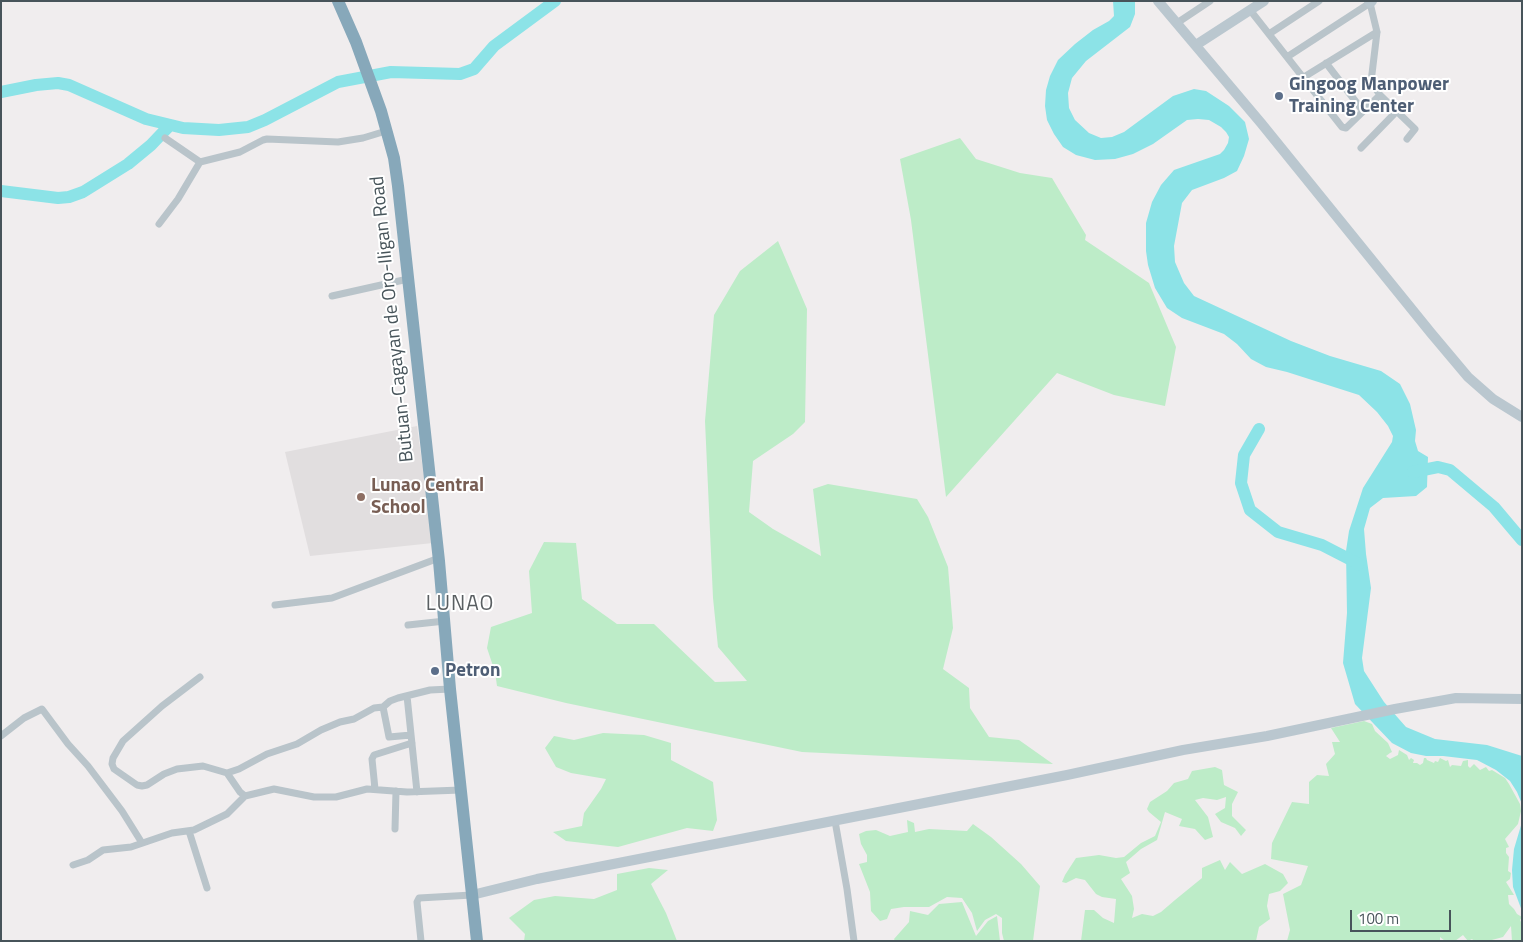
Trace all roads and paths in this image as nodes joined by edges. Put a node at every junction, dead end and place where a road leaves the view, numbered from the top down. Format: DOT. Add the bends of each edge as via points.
graph roads {
  1 [pos="338,1"];
  2 [pos="1158,1"];
  3 [pos="1210,1"];
  4 [pos="1264,1"];
  5 [pos="1319,1"];
  6 [pos="1370,2"];
  7 [pos="1250,10"];
  8 [pos="1177,23"];
  9 [pos="1376,32"];
  10 [pos="1269,34"];
  11 [pos="1196,45"];
  12 [pos="1287,56"];
  13 [pos="1326,63"];
  14 [pos="1304,77"];
  15 [pos="1380,95"];
  16 [pos="1363,111"];
  17 [pos="1396,112"];
  18 [pos="386,131"];
  19 [pos="164,138"];
  20 [pos="1407,139"];
  21 [pos="1361,148"];
  22 [pos="200,162"];
  23 [pos="159,224"];
  24 [pos="408,279"];
  25 [pos="332,296"];
  26 [pos="1522,417"];
  27 [pos="439,558"];
  28 [pos="274,605"];
  29 [pos="445,621"];
  30 [pos="408,625"];
  31 [pos="200,677"];
  32 [pos="450,688"];
  33 [pos="407,696"];
  34 [pos="1522,699"];
  35 [pos="383,707"];
  36 [pos="411,735"];
  37 [pos="1,736"];
  38 [pos="412,744"];
  39 [pos="227,773"];
  40 [pos="374,789"];
  41 [pos="461,790"];
  42 [pos="396,791"];
  43 [pos="416,792"];
  44 [pos="244,796"];
  45 [pos="835,821"];
  46 [pos="395,829"];
  47 [pos="189,832"];
  48 [pos="142,843"];
  49 [pos="73,865"];
  50 [pos="207,888"];
  51 [pos="472,895"];
  52 [pos="421,939"];
  53 [pos="413,941"];
  54 [pos="477,941"];
  55 [pos="854,941"];
  1 -- 18 [label="highway, Butuan-Cagayan de Oro-Iligan Road" via="356,42"];
  2 -- 8 [label="street"];
  3 -- 8 [label="street"];
  4 -- 7 [label="street"];
  5 -- 10 [label="street"];
  6 -- 9 [label="street"];
  6 -- 12 [label="street"];
  7 -- 10 [label="street"];
  7 -- 11 [label="street"];
  8 -- 11 [label="street"];
  9 -- 13 [label="street"];
  9 -- 15 [label="street" via="1371,78"];
  10 -- 12 [label="street"];
  11 -- 26 [label="street" via="1468,377 1493,399"];
  12 -- 14 [label="street"];
  13 -- 14 [label="street"];
  13 -- 16 [label="street"];
  14 -- 16 [label="street" via="1342,127 1346,128"];
  15 -- 16 [label="street"];
  15 -- 17 [label="street"];
  17 -- 20 [label="street" via="1415,129"];
  17 -- 21 [label="street"];
  18 -- 22 [label="street" via="338,142 267,139 240,152"];
  18 -- 24 [label="highway, Butuan-Cagayan de Oro-Iligan Road" via="397,177"];
  19 -- 22 [label="street"];
  22 -- 23 [label="street"];
  24 -- 25 [label="street"];
  24 -- 27 [label="highway, Butuan-Cagayan de Oro-Iligan Road"];
  27 -- 28 [label="street" via="332,598"];
  27 -- 29 [label="highway, Butuan-Cagayan de Oro-Iligan Road"];
  29 -- 30 [label="street"];
  29 -- 32 [label="highway, Butuan-Cagayan de Oro-Iligan Road"];
  31 -- 39 [label="street" via="131,733 116,751 112,764 137,786 148,785 170,771 186,767 203,766"];
  32 -- 33 [label="street"];
  32 -- 41 [label="highway, Butuan-Cagayan de Oro-Iligan Road"];
  33 -- 35 [label="street" via="390,701"];
  33 -- 36 [label="street"];
  34 -- 45 [label="street" via="1456,698 1395,708"];
  35 -- 36 [label="street" via="389,737"];
  35 -- 39 [label="street" via="321,730 297,744"];
  36 -- 38 [label="street"];
  37 -- 48 [label="street" via="42,709 88,766"];
  38 -- 40 [label="street" via="374,755"];
  38 -- 43 [label="street"];
  39 -- 44 [label="street"];
  40 -- 42 [label="street"];
  40 -- 44 [label="street" via="336,797 314,797 274,789"];
  41 -- 43 [label="street"];
  41 -- 51 [label="highway, Butuan-Cagayan de Oro-Iligan Road"];
  42 -- 43 [label="street"];
  42 -- 46 [label="street"];
  44 -- 47 [label="street" via="227,814"];
  45 -- 51 [label="street"];
  45 -- 55 [label="street"];
  47 -- 48 [label="street" via="172,833"];
  47 -- 50 [label="street"];
  48 -- 49 [label="street" via="103,850"];
  51 -- 52 [label="street" via="419,898"];
  51 -- 54 [label="highway, Butuan-Cagayan de Oro-Iligan Road"];
  52 -- 53 [label="street"];
}
